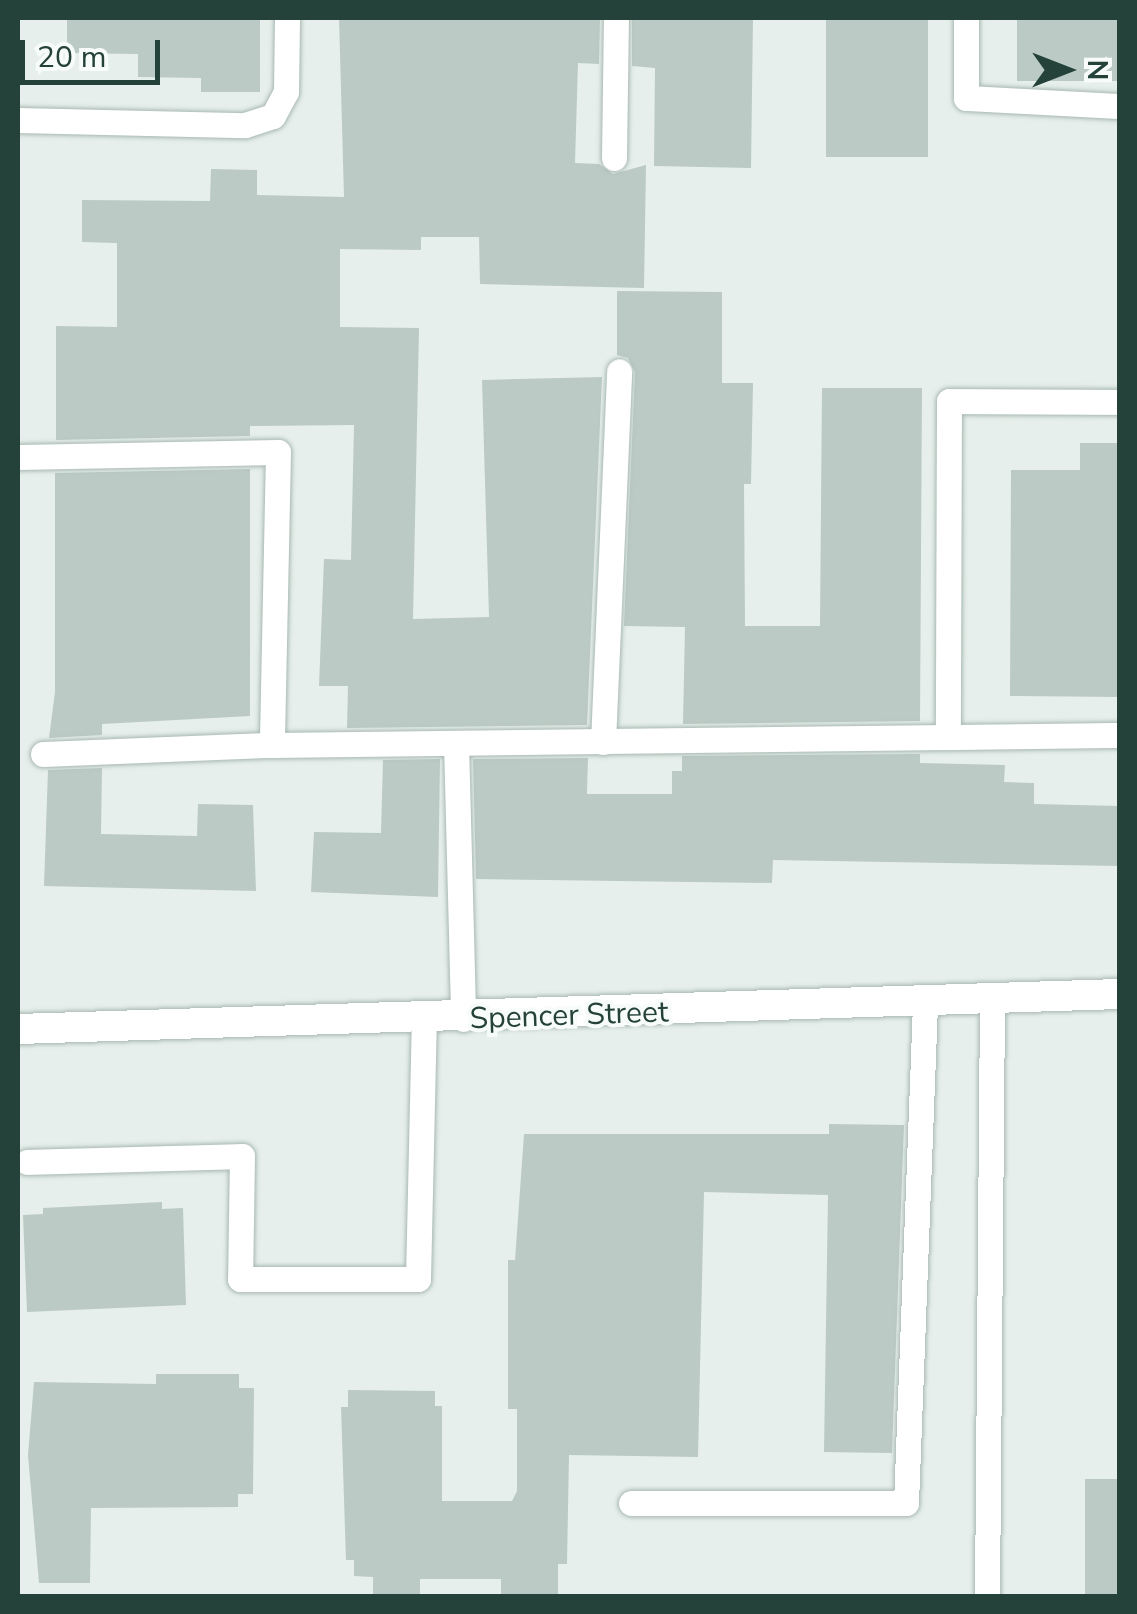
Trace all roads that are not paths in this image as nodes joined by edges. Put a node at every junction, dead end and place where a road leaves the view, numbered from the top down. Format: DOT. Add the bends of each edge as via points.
graph roads {
  1 [pos="288,18"];
  2 [pos="616,18"];
  3 [pos="966,18"];
  4 [pos="1120,106"];
  5 [pos="18,120"];
  6 [pos="614,158"];
  7 [pos="619,371"];
  8 [pos="1120,402"];
  9 [pos="18,457"];
  10 [pos="1120,735"];
  11 [pos="948,738"];
  12 [pos="603,742"];
  13 [pos="456,743"];
  14 [pos="272,745"];
  15 [pos="43,754"];
  16 [pos="1120,994"];
  17 [pos="992,1000"];
  18 [pos="925,1004"];
  19 [pos="463,1019"];
  20 [pos="424,1020"];
  21 [pos="18,1030"];
  22 [pos="26,1162"];
  23 [pos="631,1503"];
  24 [pos="987,1596"];
  1 -- 5 [label="lane" via="286,92 273,116 245,125"];
  2 -- 6 [label="lane"];
  3 -- 4 [label="lane" via="966,98"];
  7 -- 12 [label="lane"];
  8 -- 11 [label="lane" via="949,401"];
  9 -- 14 [label="lane" via="278,452"];
  10 -- 11 [label="lane"];
  11 -- 12 [label="lane"];
  12 -- 13 [label="lane"];
  13 -- 14 [label="lane"];
  13 -- 19 [label="lane"];
  14 -- 15 [label="lane"];
  16 -- 17 [label="street, Spencer Street"];
  17 -- 18 [label="street, Spencer Street"];
  17 -- 24 [label="lane"];
  18 -- 19 [label="street, Spencer Street"];
  18 -- 23 [label="lane" via="906,1503"];
  19 -- 20 [label="street, Spencer Street"];
  20 -- 21 [label="street, Spencer Street"];
  20 -- 22 [label="lane" via="418,1280 240,1280 242,1156"];
}
